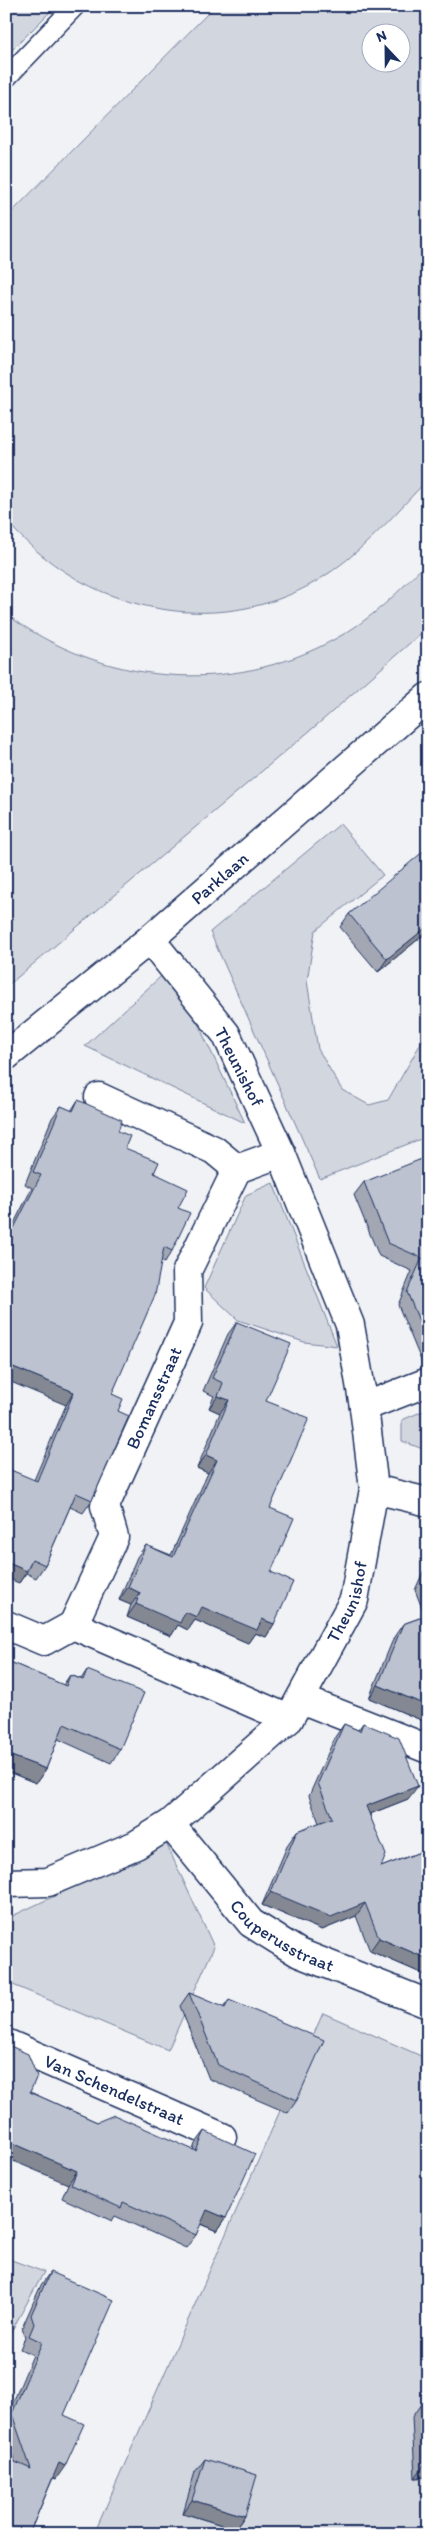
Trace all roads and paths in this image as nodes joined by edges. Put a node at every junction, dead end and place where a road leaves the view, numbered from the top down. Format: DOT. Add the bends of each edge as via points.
graph roads {
  1 [pos="75,6"];
  2 [pos="6,78"];
  3 [pos="428,697"];
  4 [pos="150,940"];
  5 [pos="6,1056"];
  6 [pos="99,1097"];
  7 [pos="281,1153"];
  8 [pos="237,1169"];
  9 [pos="428,1382"];
  10 [pos="364,1408"];
  11 [pos="374,1489"];
  12 [pos="428,1502"];
  13 [pos="6,1625"];
  14 [pos="73,1625"];
  15 [pos="295,1709"];
  16 [pos="428,1749"];
  17 [pos="170,1824"];
  18 [pos="6,1883"];
  19 [pos="428,2004"];
  20 [pos="6,2043"];
  21 [pos="222,2137"];
  1 -- 2 [label="lane"];
  3 -- 4 [label="street, Parklaan"];
  4 -- 5 [label="street, Parklaan"];
  4 -- 7 [label="street, Theunishof" via="226,1034"];
  6 -- 8 [label="street" via="214,1150"];
  7 -- 8 [label="street"];
  7 -- 10 [label="street, Theunishof" via="350,1325"];
  8 -- 14 [label="street, Bomansstraat" via="187,1271 188,1323 105,1506 114,1537"];
  9 -- 10 [label="street"];
  10 -- 11 [label="street, Theunishof"];
  11 -- 12 [label="street"];
  11 -- 15 [label="street, Theunishof" via="354,1600"];
  13 -- 14 [label="street" via="44,1641"];
  14 -- 15 [label="street"];
  15 -- 16 [label="street"];
  15 -- 17 [label="street, Theunishof"];
  17 -- 18 [label="street, Theunishof" via="136,1845 48,1882"];
  17 -- 19 [label="street, Couperusstraat" via="252,1923 299,1953"];
  20 -- 21 [label="street, Van Schendelstraat"];
}
